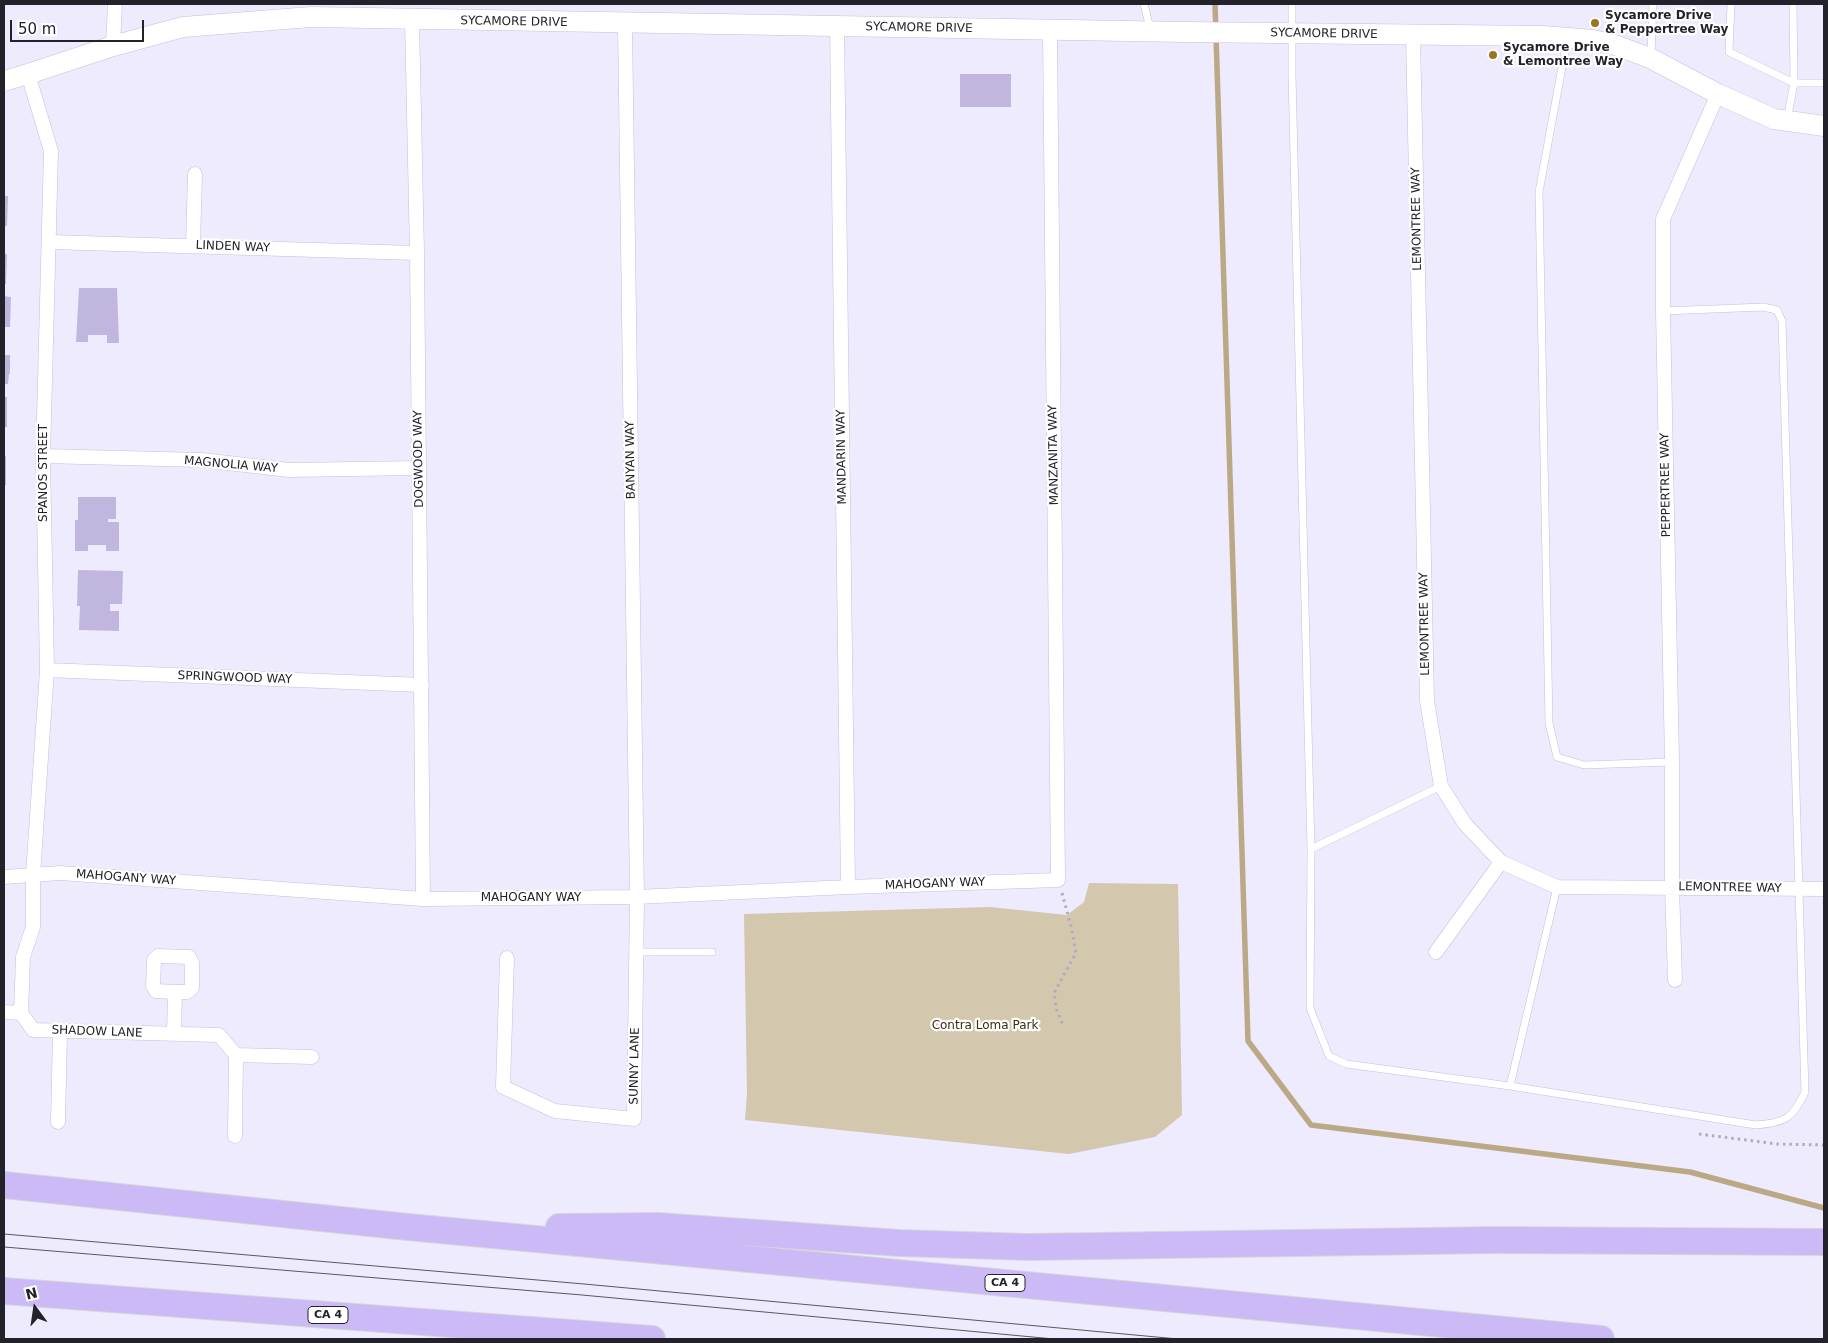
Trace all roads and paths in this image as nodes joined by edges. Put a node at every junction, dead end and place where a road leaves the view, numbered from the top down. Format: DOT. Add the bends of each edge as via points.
graph roads {
  1 [pos="115,4"];
  2 [pos="1144,4"];
  3 [pos="1292,4"];
  4 [pos="1653,4"];
  5 [pos="1731,4"];
  6 [pos="1793,4"];
  7 [pos="412,20"];
  8 [pos="625,23"];
  9 [pos="837,27"];
  10 [pos="1050,30"];
  11 [pos="1150,31"];
  12 [pos="1293,33"];
  13 [pos="1413,35"];
  14 [pos="1567,38"];
  15 [pos="113,46"];
  16 [pos="1650,58"];
  17 [pos="28,74"];
  18 [pos="4,81"];
  19 [pos="1794,82"];
  20 [pos="1824,82"];
  21 [pos="1718,94"];
  22 [pos="1786,122"];
  23 [pos="1824,126"];
  24 [pos="194,174"];
  25 [pos="48,242"];
  26 [pos="193,245"];
  27 [pos="417,253"];
  28 [pos="1663,311"];
  29 [pos="43,456"];
  30 [pos="418,468"];
  31 [pos="47,670"];
  32 [pos="422,685"];
  33 [pos="1672,762"];
  34 [pos="1441,786"];
  35 [pos="1311,849"];
  36 [pos="1501,862"];
  37 [pos="33,876"];
  38 [pos="4,877"];
  39 [pos="1058,880"];
  40 [pos="848,887"];
  41 [pos="1557,887"];
  42 [pos="1672,887"];
  43 [pos="1824,889"];
  44 [pos="1799,890"];
  45 [pos="637,897"];
  46 [pos="423,899"];
  47 [pos="637,952"];
  48 [pos="712,952"];
  49 [pos="1436,952"];
  50 [pos="507,958"];
  51 [pos="1675,980"];
  52 [pos="175,992"];
  53 [pos="4,1012"];
  54 [pos="20,1013"];
  55 [pos="1064,1026"];
  56 [pos="60,1032"];
  57 [pos="174,1034"];
  58 [pos="236,1055"];
  59 [pos="312,1057"];
  60 [pos="1510,1086"];
  61 [pos="58,1122"];
  62 [pos="1698,1134"];
  63 [pos="235,1136"];
  64 [pos="1824,1145"];
  65 [pos="4,1185"];
  66 [pos="408,1227"];
  67 [pos="1824,1242"];
  68 [pos="4,1291"];
  69 [pos="652,1339"];
  70 [pos="1602,1339"];
  1 -- 15 [label="street"];
  2 -- 11 [label="lane"];
  3 -- 12 [label="lane"];
  4 -- 16 [label="lane"];
  5 -- 19 [label="lane" via="1729,52"];
  6 -- 19 [label="lane"];
  7 -- 8 [label="street, SYCAMORE DRIVE"];
  7 -- 15 [label="street, SYCAMORE DRIVE" via="311,14 183,27"];
  7 -- 27 [label="street, DOGWOOD WAY"];
  8 -- 9 [label="street, SYCAMORE DRIVE"];
  8 -- 45 [label="street, BANYAN WAY"];
  9 -- 10 [label="street, SYCAMORE DRIVE"];
  9 -- 40 [label="street, MANDARIN WAY"];
  10 -- 11 [label="street, SYCAMORE DRIVE"];
  10 -- 39 [label="street, MANZANITA WAY"];
  11 -- 12 [label="street, SYCAMORE DRIVE"];
  12 -- 13 [label="street, SYCAMORE DRIVE"];
  12 -- 35 [label="lane"];
  13 -- 14 [label="street, SYCAMORE DRIVE"];
  13 -- 34 [label="street, LEMONTREE WAY" via="1427,701"];
  14 -- 16 [label="street, SYCAMORE DRIVE" via="1615,45"];
  14 -- 33 [label="lane" via="1539,192 1549,723 1557,757 1584,765"];
  15 -- 17 [label="street, SYCAMORE DRIVE"];
  16 -- 21 [label="street, SYCAMORE DRIVE"];
  17 -- 18 [label="street, SYCAMORE DRIVE"];
  17 -- 25 [label="street, SPANOS STREET" via="51,151"];
  19 -- 20 [label="lane"];
  19 -- 22 [label="lane"];
  21 -- 22 [label="street, SYCAMORE DRIVE"];
  21 -- 28 [label="street, PEPPERTREE WAY" via="1664,219"];
  22 -- 23 [label="street, SYCAMORE DRIVE"];
  24 -- 26 [label="street"];
  25 -- 26 [label="street, LINDEN WAY"];
  25 -- 29 [label="street, SPANOS STREET"];
  26 -- 27 [label="street, LINDEN WAY"];
  27 -- 30 [label="street, DOGWOOD WAY"];
  28 -- 33 [label="street, PEPPERTREE WAY"];
  28 -- 44 [label="lane" via="1764,307 1777,310 1782,321"];
  29 -- 30 [label="street, MAGNOLIA WAY" via="202,460 288,470"];
  29 -- 31 [label="street, SPANOS STREET"];
  30 -- 32 [label="street, DOGWOOD WAY"];
  31 -- 32 [label="street, SPRINGWOOD WAY"];
  31 -- 37 [label="street, SPANOS STREET"];
  32 -- 46 [label="street, DOGWOOD WAY"];
  33 -- 42 [label="street, PEPPERTREE WAY"];
  34 -- 35 [label="lane"];
  34 -- 36 [label="street, LEMONTREE WAY" via="1464,824"];
  35 -- 60 [label="lane" via="1310,1008 1329,1056 1346,1064"];
  36 -- 41 [label="street, LEMONTREE WAY"];
  36 -- 49 [label="street"];
  37 -- 38 [label="street, MAHOGANY WAY"];
  37 -- 46 [label="street, MAHOGANY WAY" via="60,873"];
  37 -- 54 [label="street" via="32,927 22,957"];
  39 -- 40 [label="street, MAHOGANY WAY"];
  39 -- 55 [label="path" via="1076,952 1054,993"];
  40 -- 45 [label="street, MAHOGANY WAY"];
  41 -- 42 [label="street, LEMONTREE WAY"];
  41 -- 60 [label="lane"];
  42 -- 44 [label="street, LEMONTREE WAY"];
  42 -- 51 [label="street, PEPPERTREE WAY"];
  43 -- 44 [label="street, LEMONTREE WAY"];
  44 -- 60 [label="lane" via="1805,1092 1789,1118 1774,1124 1756,1125"];
  45 -- 46 [label="street, MAHOGANY WAY"];
  45 -- 47 [label="street, SUNNY LANE"];
  47 -- 48 [label="lane"];
  47 -- 50 [label="street, SUNNY LANE" via="634,1119 555,1111 503,1088"];
  52 -- 57 [label="street"];
  53 -- 54 [label="street"];
  54 -- 56 [label="street, SHADOW LANE" via="33,1030"];
  56 -- 57 [label="street, SHADOW LANE"];
  56 -- 61 [label="street"];
  57 -- 58 [label="street, SHADOW LANE" via="219,1035"];
  58 -- 59 [label="street"];
  58 -- 63 [label="street"];
  62 -- 64 [label="path" via="1777,1144"];
  65 -- 66 [label="highway, CA 4"];
  66 -- 67 [label="highway" via="658,1226 889,1242 1029,1247 1495,1240"];
  66 -- 70 [label="highway, CA 4"];
  68 -- 69 [label="highway, CA 4"];
}
